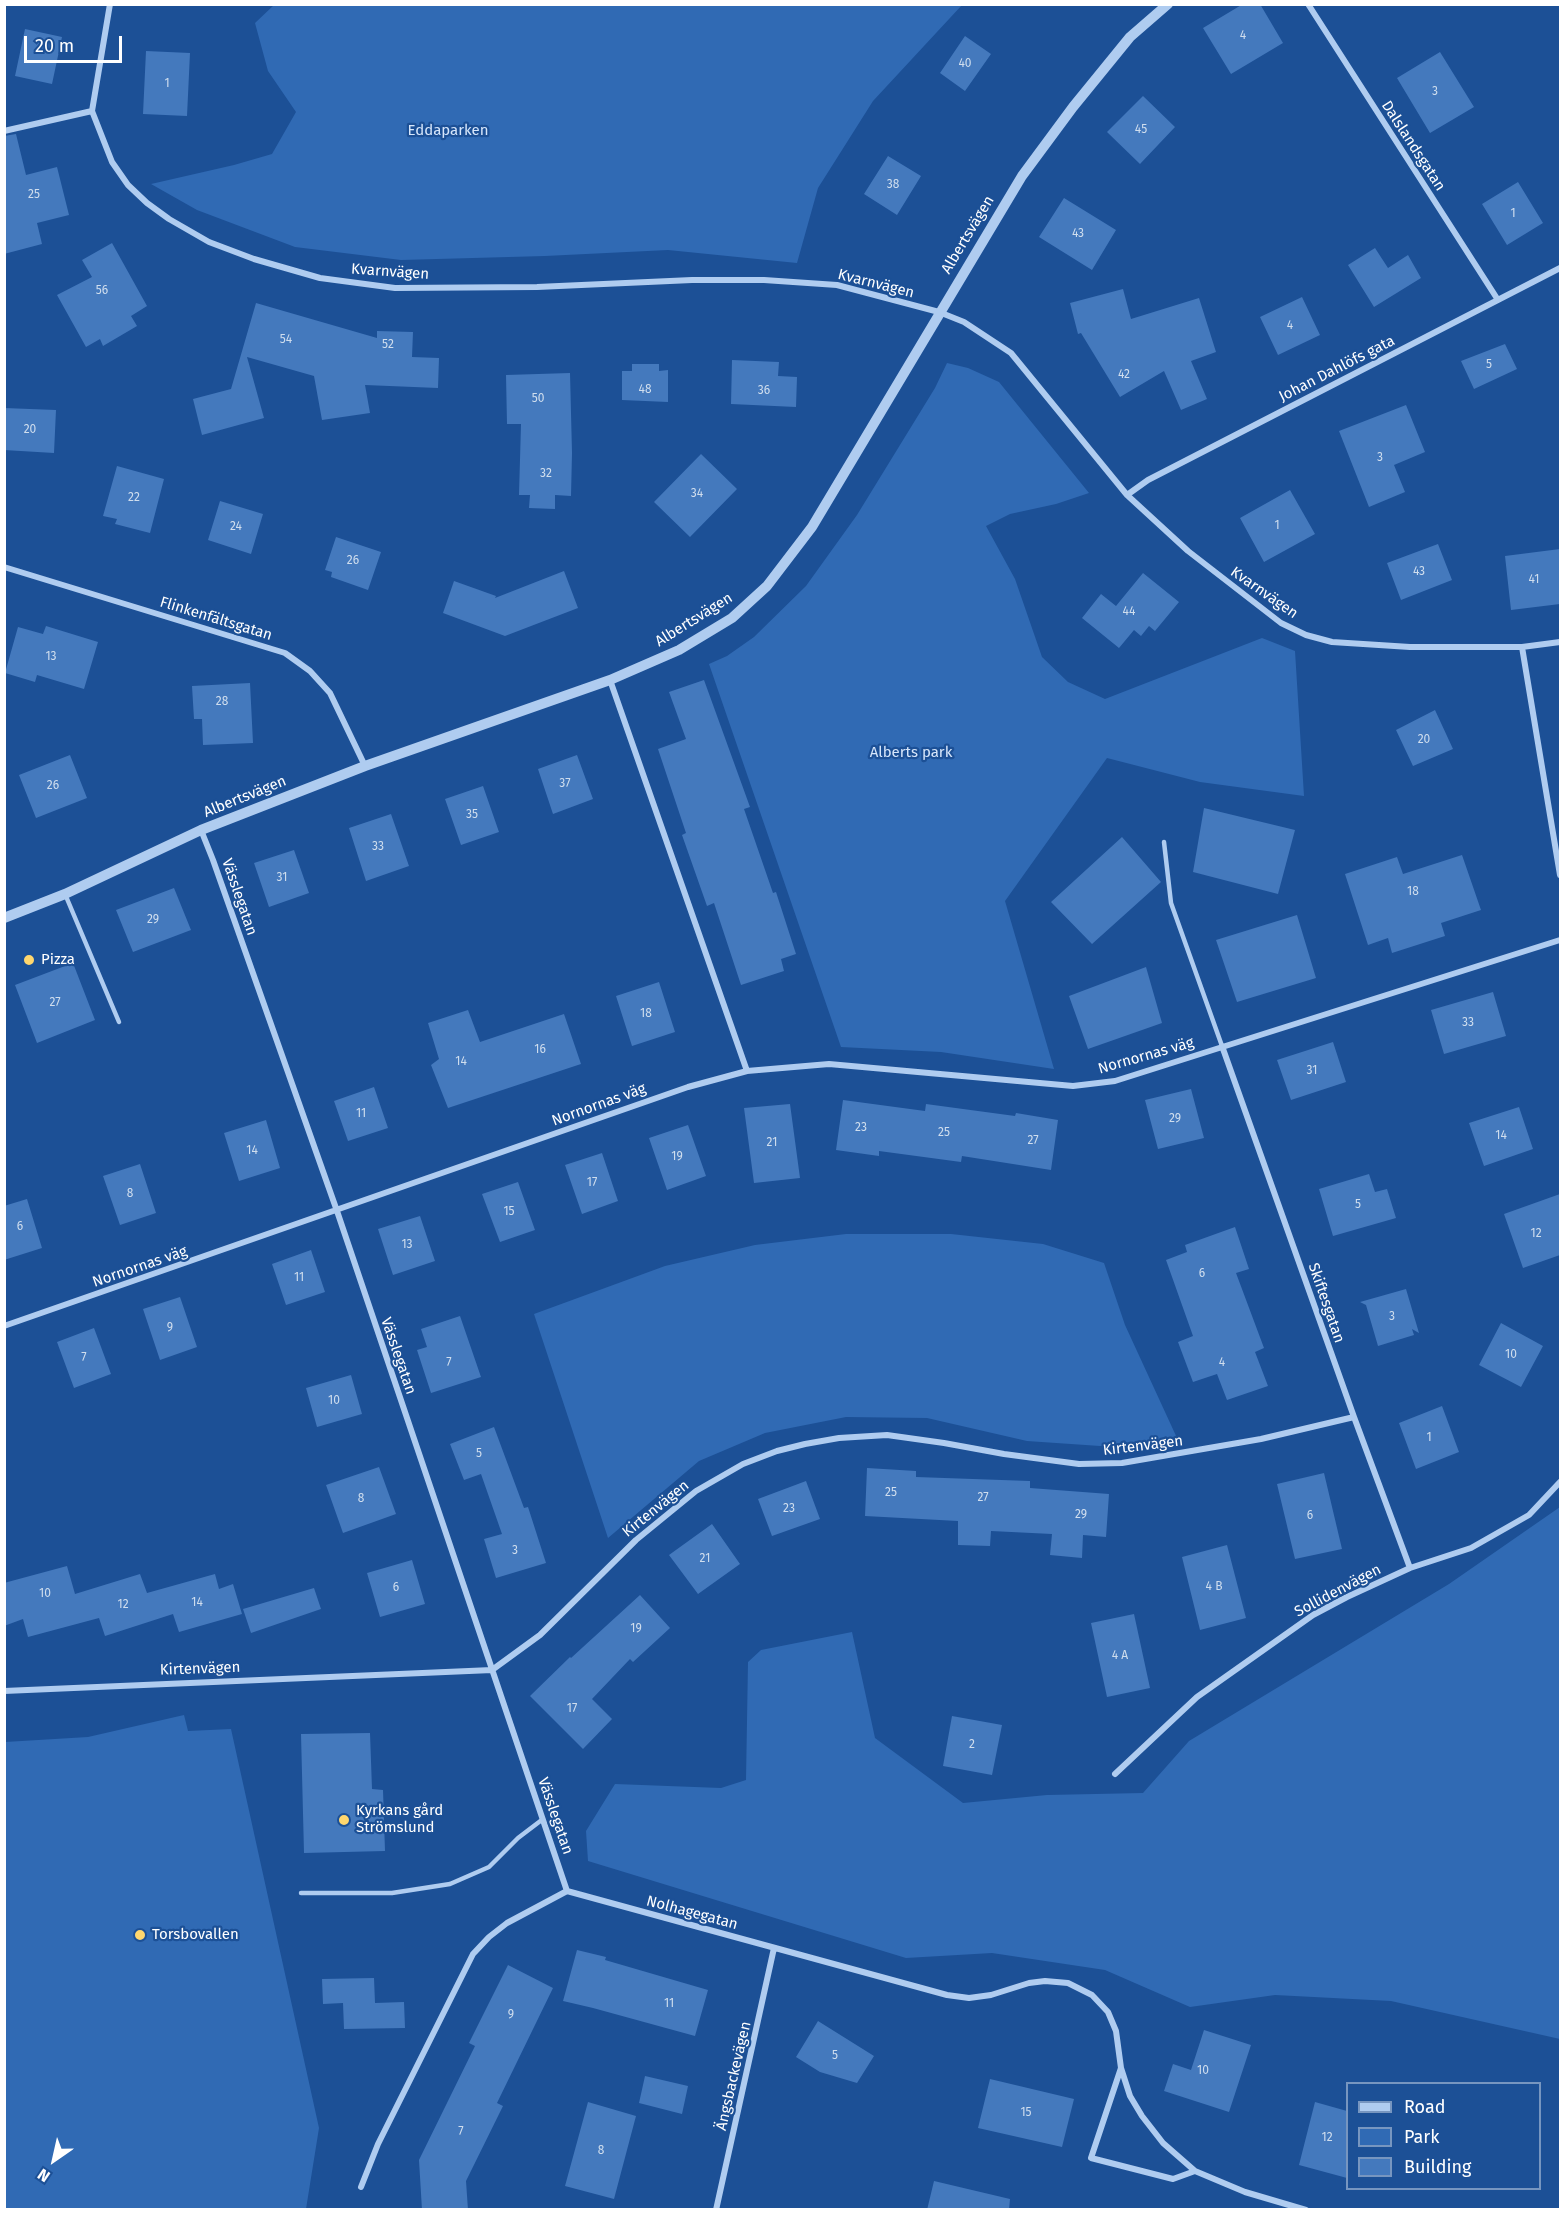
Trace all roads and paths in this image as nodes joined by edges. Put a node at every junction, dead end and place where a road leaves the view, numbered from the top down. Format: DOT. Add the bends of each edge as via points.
graph roads {
  1 [pos="110,4"];
  2 [pos="1168,4"];
  3 [pos="1308,4"];
  4 [pos="92,111"];
  5 [pos="4,131"];
  6 [pos="1560,268"];
  7 [pos="1498,300"];
  8 [pos="939,312"];
  9 [pos="1126,495"];
  10 [pos="4,567"];
  11 [pos="1560,642"];
  12 [pos="1522,647"];
  13 [pos="610,680"];
  14 [pos="365,766"];
  15 [pos="201,830"];
  16 [pos="1164,842"];
  17 [pos="1560,875"];
  18 [pos="65,894"];
  19 [pos="4,918"];
  20 [pos="1560,940"];
  21 [pos="119,1022"];
  22 [pos="1222,1046"];
  23 [pos="747,1071"];
  24 [pos="337,1211"];
  25 [pos="4,1326"];
  26 [pos="1354,1417"];
  27 [pos="1560,1482"];
  28 [pos="1410,1568"];
  29 [pos="492,1670"];
  30 [pos="4,1691"];
  31 [pos="1115,1774"];
  32 [pos="543,1819"];
  33 [pos="567,1891"];
  34 [pos="301,1893"];
  35 [pos="774,1948"];
  36 [pos="1121,2068"];
  37 [pos="1195,2171"];
  38 [pos="361,2187"];
  39 [pos="716,2210"];
  40 [pos="1306,2210"];
  1 -- 4 [label="street"];
  2 -- 8 [label="street, Albertsvägen" via="1130,37 1073,107 1022,176"];
  3 -- 7 [label="street, Dalslandsgatan"];
  4 -- 5 [label="street"];
  4 -- 8 [label="street, Kvarnvägen" via="112,162 128,185 162,214 209,242 320,278 395,288 764,280 837,285"];
  6 -- 7 [label="street, Johan Dahlöfs gata"];
  7 -- 9 [label="street, Johan Dahlöfs gata" via="1148,480"];
  8 -- 9 [label="street, Kvarnvägen" via="964,322 1011,352"];
  8 -- 13 [label="street, Albertsvägen" via="812,527 767,586 732,618 680,650"];
  9 -- 12 [label="street, Kvarnvägen" via="1255,605 1306,635 1332,642 1399,646"];
  10 -- 14 [label="street, Flinkenfältsgatan" via="285,653 310,671 330,693"];
  11 -- 12 [label="street, Kvarnvägen"];
  12 -- 17 [label="street"];
  13 -- 14 [label="street, Albertsvägen"];
  13 -- 23 [label="street"];
  14 -- 15 [label="street, Albertsvägen"];
  15 -- 18 [label="street, Albertsvägen"];
  15 -- 24 [label="street, Vässlegatan"];
  16 -- 22 [label="lane" via="1171,903"];
  18 -- 19 [label="street, Albertsvägen"];
  18 -- 21 [label="lane"];
  20 -- 22 [label="street, Nornornas väg"];
  22 -- 23 [label="street, Nornornas väg" via="1115,1081 1073,1086 830,1064"];
  22 -- 26 [label="street, Skiftesgatan"];
  23 -- 24 [label="street, Nornornas väg" via="688,1087"];
  24 -- 25 [label="street, Nornornas väg"];
  24 -- 29 [label="street, Vässlegatan"];
  26 -- 28 [label="street, Skiftesgatan"];
  26 -- 29 [label="street, Kirtenvägen" via="1261,1439 1122,1463 1079,1464 887,1435 839,1438 777,1451 743,1464 689,1496 636,1540 540,1635"];
  27 -- 28 [label="street, Sollidenvägen" via="1528,1515 1471,1548"];
  28 -- 31 [label="street, Sollidenvägen" via="1313,1615 1197,1697"];
  29 -- 30 [label="street, Kirtenvägen"];
  29 -- 32 [label="street, Vässlegatan"];
  32 -- 33 [label="street, Vässlegatan"];
  32 -- 34 [label="lane" via="489,1867 450,1884 392,1893"];
  33 -- 35 [label="street, Nolhagegatan"];
  33 -- 38 [label="street" via="507,1923 474,1954 378,2144"];
  35 -- 36 [label="street, Nolhagegatan" via="969,1998 1029,1983 1068,1983 1092,1995 1108,2012 1116,2031"];
  35 -- 39 [label="street, Ängsbackevägen"];
  36 -- 37 [label="street, Nolhagegatan" via="1142,2116 1163,2143"];
  36 -- 37 [label="street, Nolhagegatan" via="1091,2158 1173,2179"];
  37 -- 40 [label="street, Nolhagegatan" via="1245,2192"];
}
